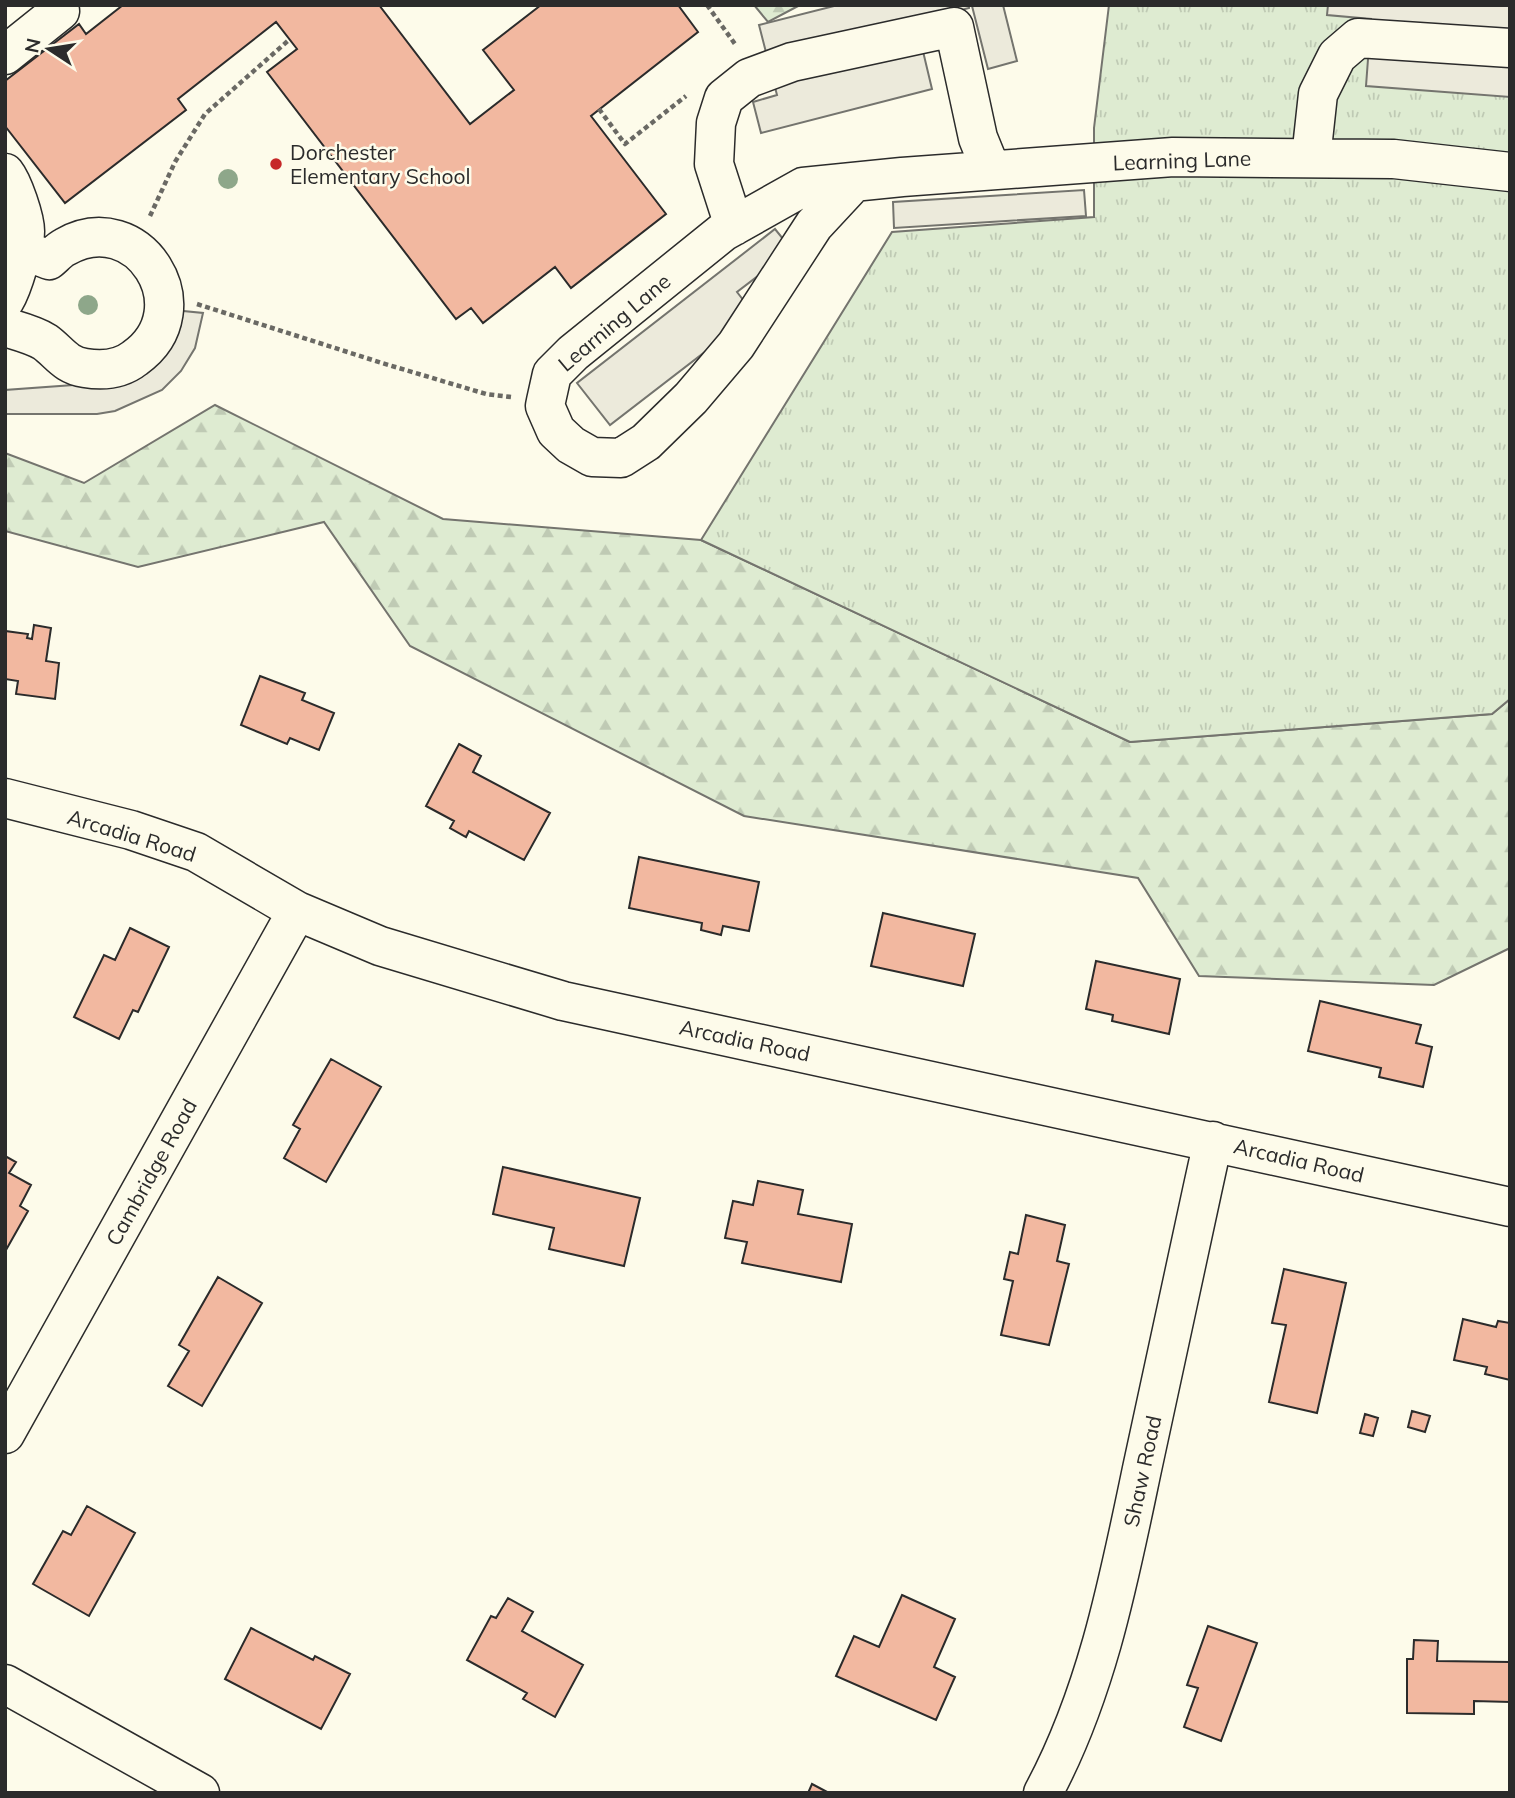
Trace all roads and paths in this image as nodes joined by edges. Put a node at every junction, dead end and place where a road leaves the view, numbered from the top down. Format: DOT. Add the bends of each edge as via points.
graph roads {
  1 [pos="707,5"];
  2 [pos="60,11"];
  3 [pos="290,39"];
  4 [pos="1510,48"];
  5 [pos="5,55"];
  6 [pos="762,73"];
  7 [pos="688,95"];
  8 [pos="599,109"];
  9 [pos="1311,158"];
  10 [pos="991,170"];
  11 [pos="1510,172"];
  12 [pos="5,173"];
  13 [pos="854,182"];
  14 [pos="734,226"];
  15 [pos="135,248"];
  16 [pos="21,249"];
  17 [pos="5,300"];
  18 [pos="164,301"];
  19 [pos="5,327"];
  20 [pos="547,401"];
  21 [pos="5,799"];
  22 [pos="298,911"];
  23 [pos="1213,1141"];
  24 [pos="1510,1207"];
  25 [pos="5,1434"];
  26 [pos="5,1684"];
  27 [pos="188,1790"];
  28 [pos="1043,1793"];
  1 -- 6 [label="path"];
  2 -- 5 [label="street"];
  3 -- 15 [label="path" via="205,114 175,162"];
  4 -- 9 [label="street" via="1358,38 1337,57 1318,94"];
  6 -- 10 [label="street" via="792,62 954,27 978,138"];
  6 -- 14 [label="street" via="724,98 716,123 714,164"];
  7 -- 8 [label="path" via="625,144"];
  9 -- 10 [label="street, Learning Lane" via="1173,156"];
  9 -- 11 [label="street, Learning Lane" via="1394,159"];
  10 -- 13 [label="street, Learning Lane"];
  12 -- 16 [label="street" via="25,230"];
  13 -- 14 [label="street, Learning Lane" via="803,187"];
  13 -- 20 [label="street" via="814,225 736,345 646,442 621,458 593,457 556,431"];
  14 -- 20 [label="street, Learning Lane" via="572,353 552,374"];
  15 -- 16 [label="street" via="105,237 84,239 49,260"];
  15 -- 18 [label="street" via="156,269"];
  16 -- 17 [label="street"];
  18 -- 19 [label="street" via="159,332 146,351 127,364 105,370 82,368 61,358 45,342"];
  18 -- 20 [label="path" via="200,305 486,394"];
  21 -- 22 [label="street, Arcadia Road" via="131,830 196,852"];
  22 -- 23 [label="street, Arcadia Road" via="380,946 563,1001"];
  22 -- 25 [label="street, Cambridge Road"];
  23 -- 24 [label="street, Arcadia Road"];
  23 -- 28 [label="street, Shaw Road" via="1115,1598 1088,1689"];
  26 -- 27 [label="street"];
}
